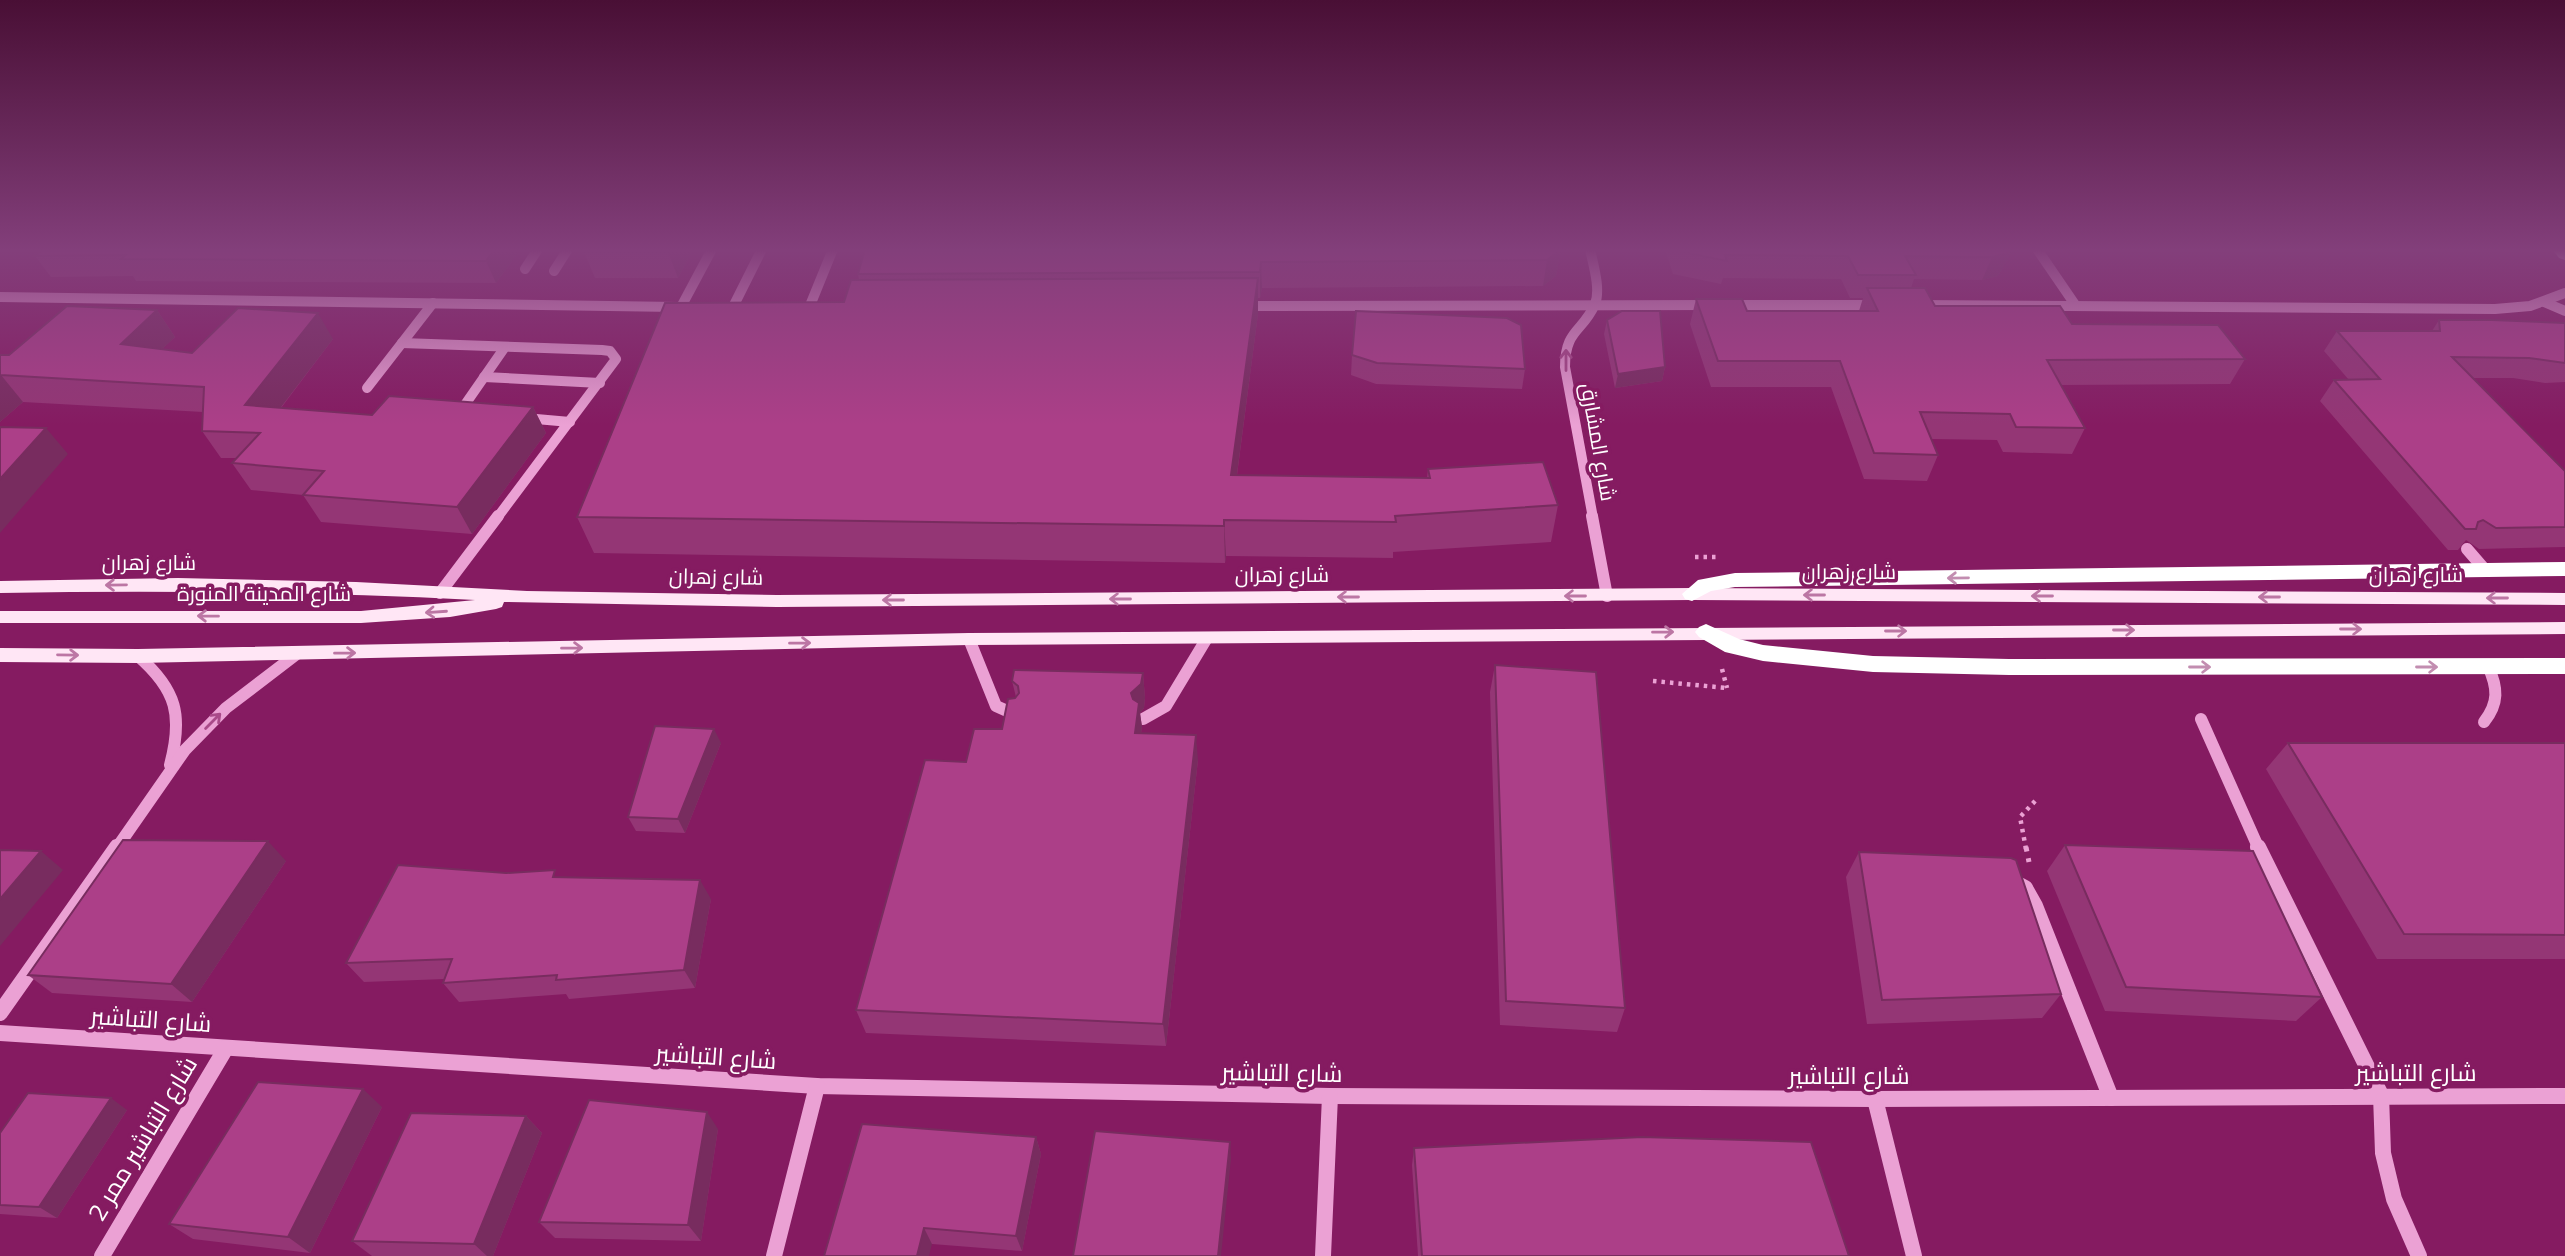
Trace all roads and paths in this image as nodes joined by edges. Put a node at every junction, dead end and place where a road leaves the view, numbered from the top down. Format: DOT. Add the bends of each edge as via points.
graph roads {
  1 [pos="429,308"];
  2 [pos="796,308"];
  3 [pos="809,308"];
  4 [pos="823,308"];
  5 [pos="1592,308"];
  6 [pos="2301,308"];
  7 [pos="2505,308"];
  8 [pos="402,343"];
  9 [pos="505,347"];
  10 [pos="484,377"];
  11 [pos="600,383"];
  12 [pos="367,388"];
  13 [pos="489,416"];
  14 [pos="516,418"];
  15 [pos="570,422"];
  16 [pos="2467,550"];
  17 [pos="2565,569"];
  18 [pos="2486,571"];
  19 [pos="0,587"];
  20 [pos="440,593"];
  21 [pos="1692,594"];
  22 [pos="1607,596"];
  23 [pos="527,597"];
  24 [pos="2565,599"];
  25 [pos="0,617"];
  26 [pos="2565,628"];
  27 [pos="1706,632"];
  28 [pos="1207,638"];
  29 [pos="969,639"];
  30 [pos="298,653"];
  31 [pos="0,655"];
  32 [pos="138,656"];
  33 [pos="2488,666"];
  34 [pos="2565,666"];
  35 [pos="1653,681"];
  36 [pos="1727,688"];
  37 [pos="1016,715"];
  38 [pos="1143,719"];
  39 [pos="2201,719"];
  40 [pos="2484,722"];
  41 [pos="168,772"];
  42 [pos="2037,799"];
  43 [pos="1997,873"];
  44 [pos="2013,882"];
  45 [pos="0,1013"];
  46 [pos="0,1033"];
  47 [pos="226,1048"];
  48 [pos="817,1086"];
  49 [pos="2381,1096"];
  50 [pos="2565,1096"];
  51 [pos="1329,1097"];
  52 [pos="2111,1098"];
  53 [pos="1875,1099"];
  54 [pos="102,1256"];
  55 [pos="775,1256"];
  56 [pos="1323,1256"];
  57 [pos="1914,1256"];
  58 [pos="2418,1256"];
  1 -- 8 [label="street"];
  2 -- 3 [label="street"];
  3 -- 4 [label="street"];
  22 -- 5 [label="street, شارع المشارق, one-way" via="1565,366 1570,337"];
  6 -- 7 [label="street"];
  8 -- 9 [label="street"];
  8 -- 12 [label="street"];
  9 -- 10 [label="street"];
  9 -- 11 [label="street" via="610,351 616,359"];
  10 -- 11 [label="street"];
  10 -- 13 [label="street" via="464,406 476,415"];
  11 -- 15 [label="street"];
  14 -- 15 [label="street"];
  15 -- 20 [label="street"];
  16 -- 18 [label="street"];
  17 -- 18 [label="highway"];
  18 -- 21 [label="highway, one-way" via="1735,580 1704,585"];
  20 -- 19 [label="main road, شارع زهران, one-way" via="191,585"];
  20 -- 23 [label="main road, شارع زهران"];
  21 -- 22 [label="main road, شارع زهران"];
  24 -- 21 [label="main road, شارع زهران, one-way"];
  22 -- 23 [label="main road, شارع زهران, one-way" via="777,601"];
  23 -- 25 [label="main road, شارع المدينة المنورة, one-way" via="463,609 361,617"];
  27 -- 26 [label="main road, one-way"];
  28 -- 27 [label="main road, one-way"];
  27 -- 33 [label="highway, one-way" via="1753,652 1874,663"];
  28 -- 29 [label="main road"];
  28 -- 38 [label="street" via="1166,706"];
  30 -- 29 [label="main road, one-way"];
  29 -- 37 [label="street" via="996,706"];
  30 -- 32 [label="main road"];
  41 -- 30 [label="street, one-way" via="226,708"];
  31 -- 32 [label="main road, one-way"];
  32 -- 41 [label="street" via="155,669 176,703 176,747"];
  33 -- 34 [label="highway"];
  33 -- 40 [label="street" via="2498,687 2497,702"];
  35 -- 36 [label="path"];
  39 -- 49 [label="street" via="2240,811"];
  41 -- 45 [label="street"];
  42 -- 44 [label="path" via="2020,817 2030,860"];
  43 -- 44 [label="street"];
  44 -- 52 [label="street" via="2025,888 2035,906"];
  46 -- 47 [label="street, شارع التباشير"];
  47 -- 48 [label="street, شارع التباشير"];
  47 -- 54 [label="street, شارع التباشير ممر 2"];
  48 -- 51 [label="street, شارع التباشير"];
  48 -- 55 [label="street"];
  49 -- 50 [label="street, شارع التباشير"];
  49 -- 52 [label="street, شارع التباشير"];
  49 -- 58 [label="street" via="2386,1164 2394,1199"];
  51 -- 53 [label="street, شارع التباشير"];
  51 -- 56 [label="street"];
  52 -- 53 [label="street, شارع التباشير"];
  53 -- 57 [label="street"];
}
